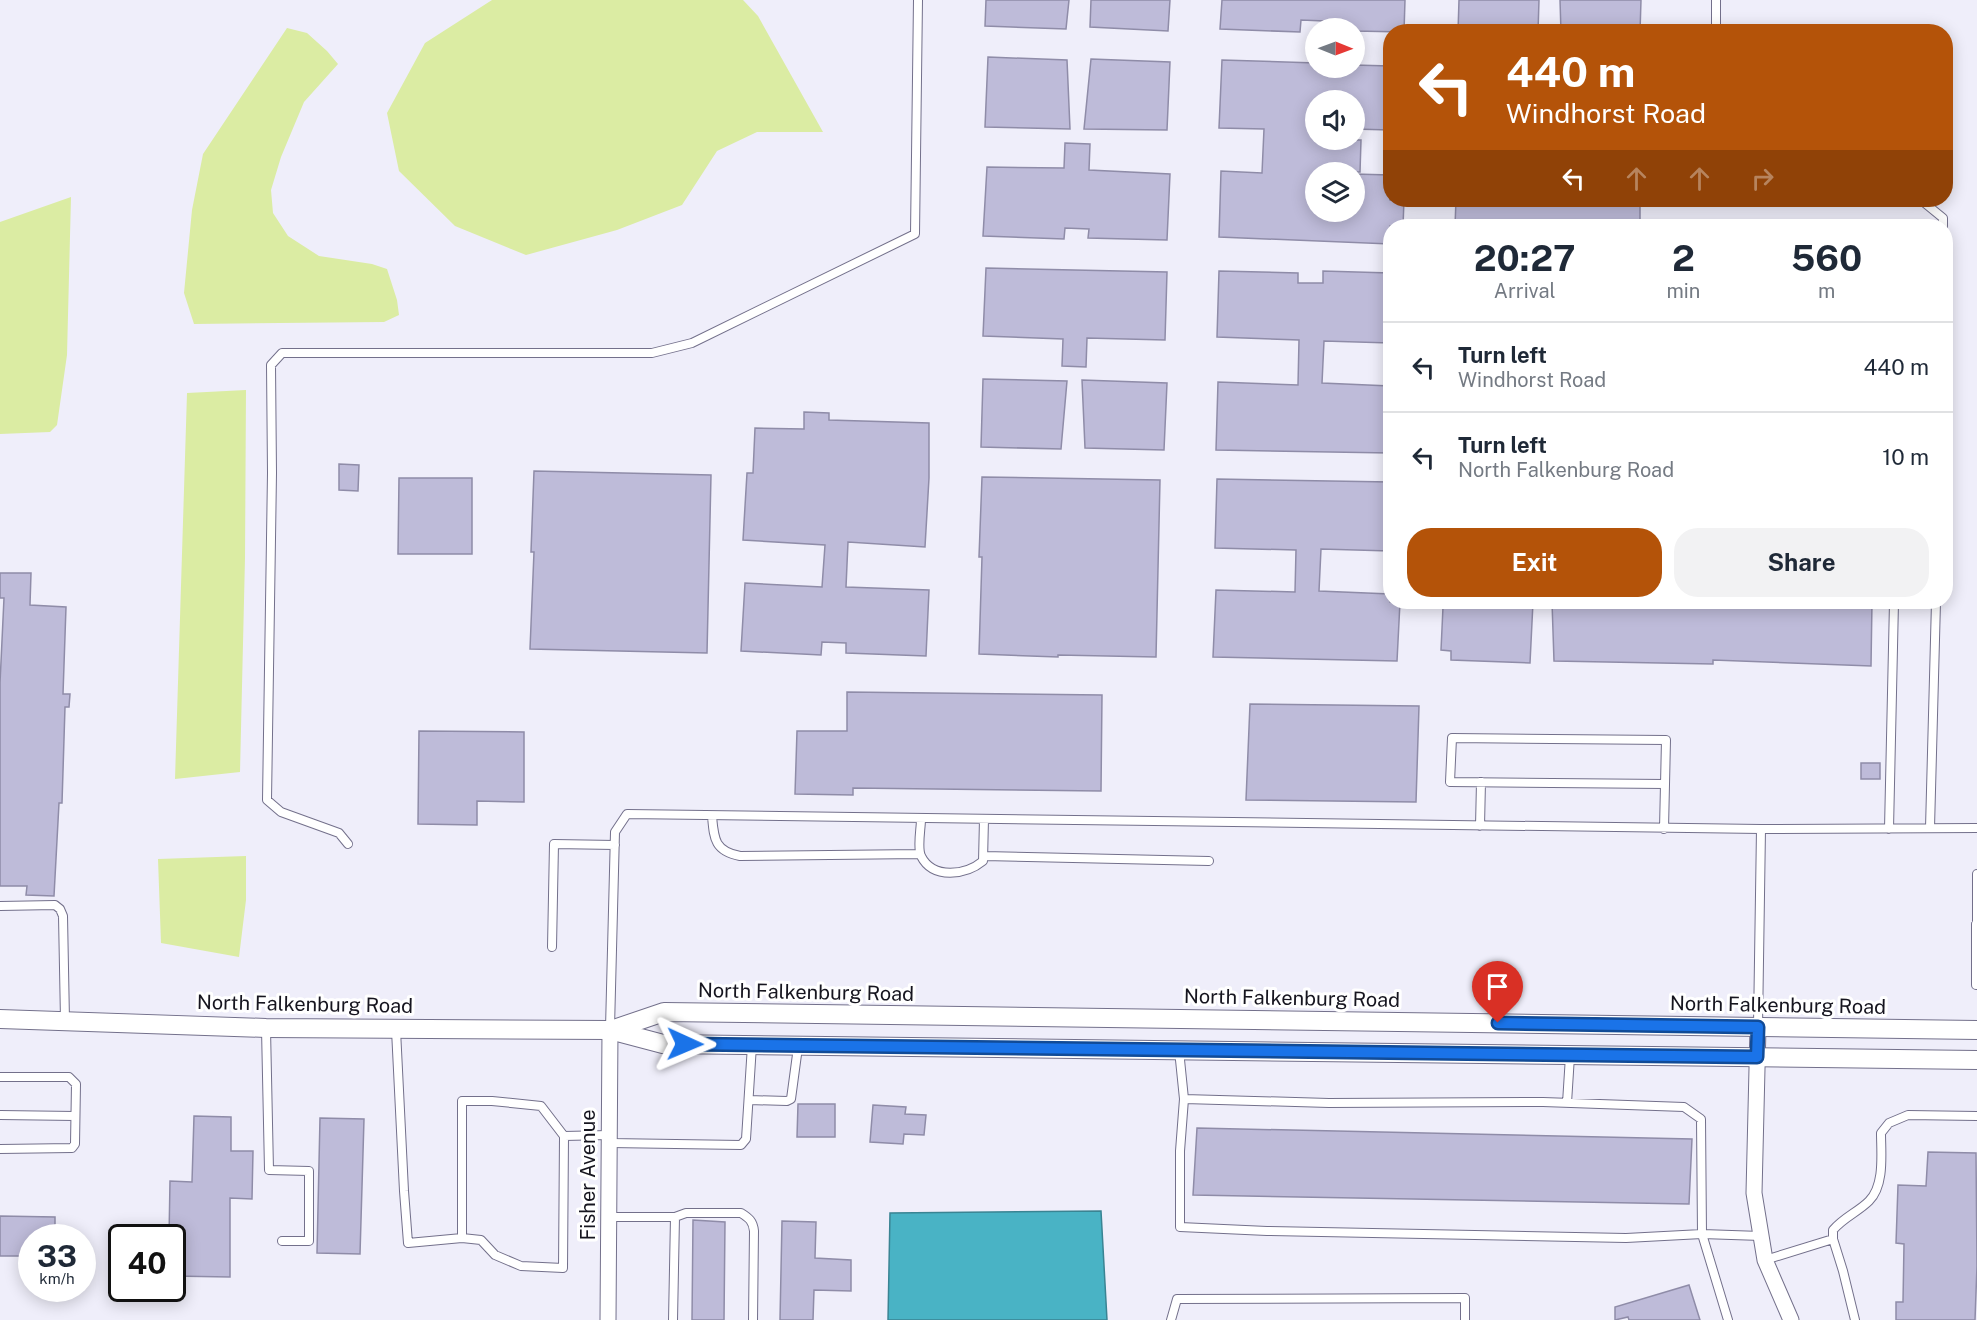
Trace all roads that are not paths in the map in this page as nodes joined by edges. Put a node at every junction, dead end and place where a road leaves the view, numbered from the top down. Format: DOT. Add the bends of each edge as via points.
graph roads {
  1 [pos="918,0"];
  2 [pos="1716,0"];
  3 [pos="1716,24"];
  4 [pos="1930,207"];
  5 [pos="1943,219"];
  6 [pos="1893,609"];
  7 [pos="1936,609"];
  8 [pos="1481,782"];
  9 [pos="1665,784"];
  10 [pos="712,816"];
  11 [pos="921,819"];
  12 [pos="984,819"];
  13 [pos="1480,826"];
  14 [pos="1664,828"];
  15 [pos="1930,828"];
  16 [pos="1977,828"];
  17 [pos="1889,829"];
  18 [pos="1761,830"];
  19 [pos="348,844"];
  20 [pos="615,845"];
  21 [pos="920,854"];
  22 [pos="984,856"];
  23 [pos="1209,861"];
  24 [pos="1977,874"];
  25 [pos="0,906"];
  26 [pos="1977,924"];
  27 [pos="552,947"];
  28 [pos="1976,985"];
  29 [pos="0,1019"];
  30 [pos="1180,1019"];
  31 [pos="65,1021"];
  32 [pos="1758,1027"];
  33 [pos="266,1028"];
  34 [pos="396,1029"];
  35 [pos="610,1030"];
  36 [pos="1977,1030"];
  37 [pos="752,1045"];
  38 [pos="799,1046"];
  39 [pos="1179,1050"];
  40 [pos="1570,1055"];
  41 [pos="1757,1057"];
  42 [pos="1977,1060"];
  43 [pos="0,1077"];
  44 [pos="1184,1099"];
  45 [pos="749,1100"];
  46 [pos="1567,1103"];
  47 [pos="0,1115"];
  48 [pos="75,1116"];
  49 [pos="1977,1116"];
  50 [pos="564,1136"];
  51 [pos="609,1139"];
  52 [pos="0,1149"];
  53 [pos="609,1217"];
  54 [pos="675,1217"];
  55 [pos="1702,1234"];
  56 [pos="1761,1236"];
  57 [pos="462,1238"];
  58 [pos="1833,1239"];
  59 [pos="282,1241"];
  60 [pos="1765,1260"];
  61 [pos="608,1320"];
  62 [pos="673,1320"];
  63 [pos="753,1320"];
  64 [pos="1171,1320"];
  65 [pos="1465,1320"];
  66 [pos="1728,1320"];
  67 [pos="1791,1320"];
  68 [pos="1855,1320"];
  1 -- 19 [label="lane" via="915,234 692,343 652,353 282,353 271,365 267,800 280,812 339,833"];
  2 -- 3 [label="lane"];
  4 -- 5 [label="lane"];
  6 -- 17 [label="lane"];
  7 -- 15 [label="lane"];
  8 -- 9 [label="lane"];
  8 -- 9 [label="lane" via="1450,782 1452,738 1666,740"];
  8 -- 13 [label="lane"];
  9 -- 14 [label="lane"];
  10 -- 11 [label="lane"];
  10 -- 20 [label="lane" via="627,814 615,832"];
  10 -- 21 [label="lane" via="714,837 729,854"];
  11 -- 12 [label="lane"];
  11 -- 21 [label="lane"];
  12 -- 13 [label="lane"];
  12 -- 22 [label="lane"];
  13 -- 14 [label="lane"];
  14 -- 18 [label="lane"];
  15 -- 16 [label="lane"];
  15 -- 17 [label="lane"];
  17 -- 18 [label="lane"];
  18 -- 32 [label="lane"];
  20 -- 27 [label="lane" via="554,844"];
  20 -- 35 [label="lane"];
  21 -- 22 [label="lane" via="936,870 952,873 977,866"];
  22 -- 23 [label="lane"];
  24 -- 26 [label="lane"];
  25 -- 31 [label="lane" via="55,905 60,909"];
  26 -- 28 [label="lane"];
  29 -- 31 [label="street, North Falkenburg Road"];
  30 -- 32 [label="street, North Falkenburg Road"];
  30 -- 35 [label="street, North Falkenburg Road" via="664,1012"];
  30 -- 39 [label="street"];
  31 -- 33 [label="street, North Falkenburg Road"];
  32 -- 36 [label="street, North Falkenburg Road"];
  32 -- 41 [label="street"];
  33 -- 34 [label="street, North Falkenburg Road"];
  33 -- 59 [label="lane" via="269,1170 309,1171 309,1241"];
  34 -- 35 [label="street, North Falkenburg Road"];
  34 -- 57 [label="lane" via="408,1243"];
  35 -- 37 [label="street, North Falkenburg Road" via="663,1044"];
  35 -- 51 [label="street, Fisher Avenue"];
  37 -- 38 [label="street, North Falkenburg Road"];
  37 -- 45 [label="lane"];
  38 -- 39 [label="street, North Falkenburg Road"];
  38 -- 45 [label="lane" via="791,1099"];
  39 -- 40 [label="street, North Falkenburg Road"];
  39 -- 44 [label="lane"];
  40 -- 41 [label="street, North Falkenburg Road"];
  40 -- 46 [label="lane"];
  41 -- 42 [label="street, North Falkenburg Road"];
  41 -- 56 [label="street" via="1754,1193"];
  43 -- 48 [label="lane" via="69,1077 76,1084"];
  44 -- 46 [label="lane"];
  44 -- 55 [label="lane" via="1180,1227 1626,1238"];
  45 -- 51 [label="lane" via="746,1139 741,1145"];
  46 -- 55 [label="lane" via="1684,1107 1701,1119"];
  47 -- 48 [label="lane"];
  48 -- 52 [label="lane" via="72,1148"];
  49 -- 58 [label="lane" via="1908,1115 1889,1124 1881,1133 1881,1166 1871,1199 1842,1220 1833,1230"];
  50 -- 51 [label="lane"];
  50 -- 57 [label="lane" via="563,1268 521,1266 495,1256 482,1240"];
  50 -- 57 [label="lane" via="541,1106 462,1101"];
  51 -- 53 [label="street, Fisher Avenue"];
  53 -- 54 [label="lane"];
  53 -- 61 [label="street, Fisher Avenue"];
  54 -- 62 [label="lane"];
  54 -- 63 [label="lane" via="686,1213 741,1214 753,1223"];
  55 -- 56 [label="lane"];
  55 -- 66 [label="lane"];
  56 -- 60 [label="street"];
  58 -- 60 [label="lane"];
  58 -- 68 [label="lane"];
  60 -- 67 [label="street"];
  64 -- 65 [label="lane" via="1177,1299 1465,1298"];
}
